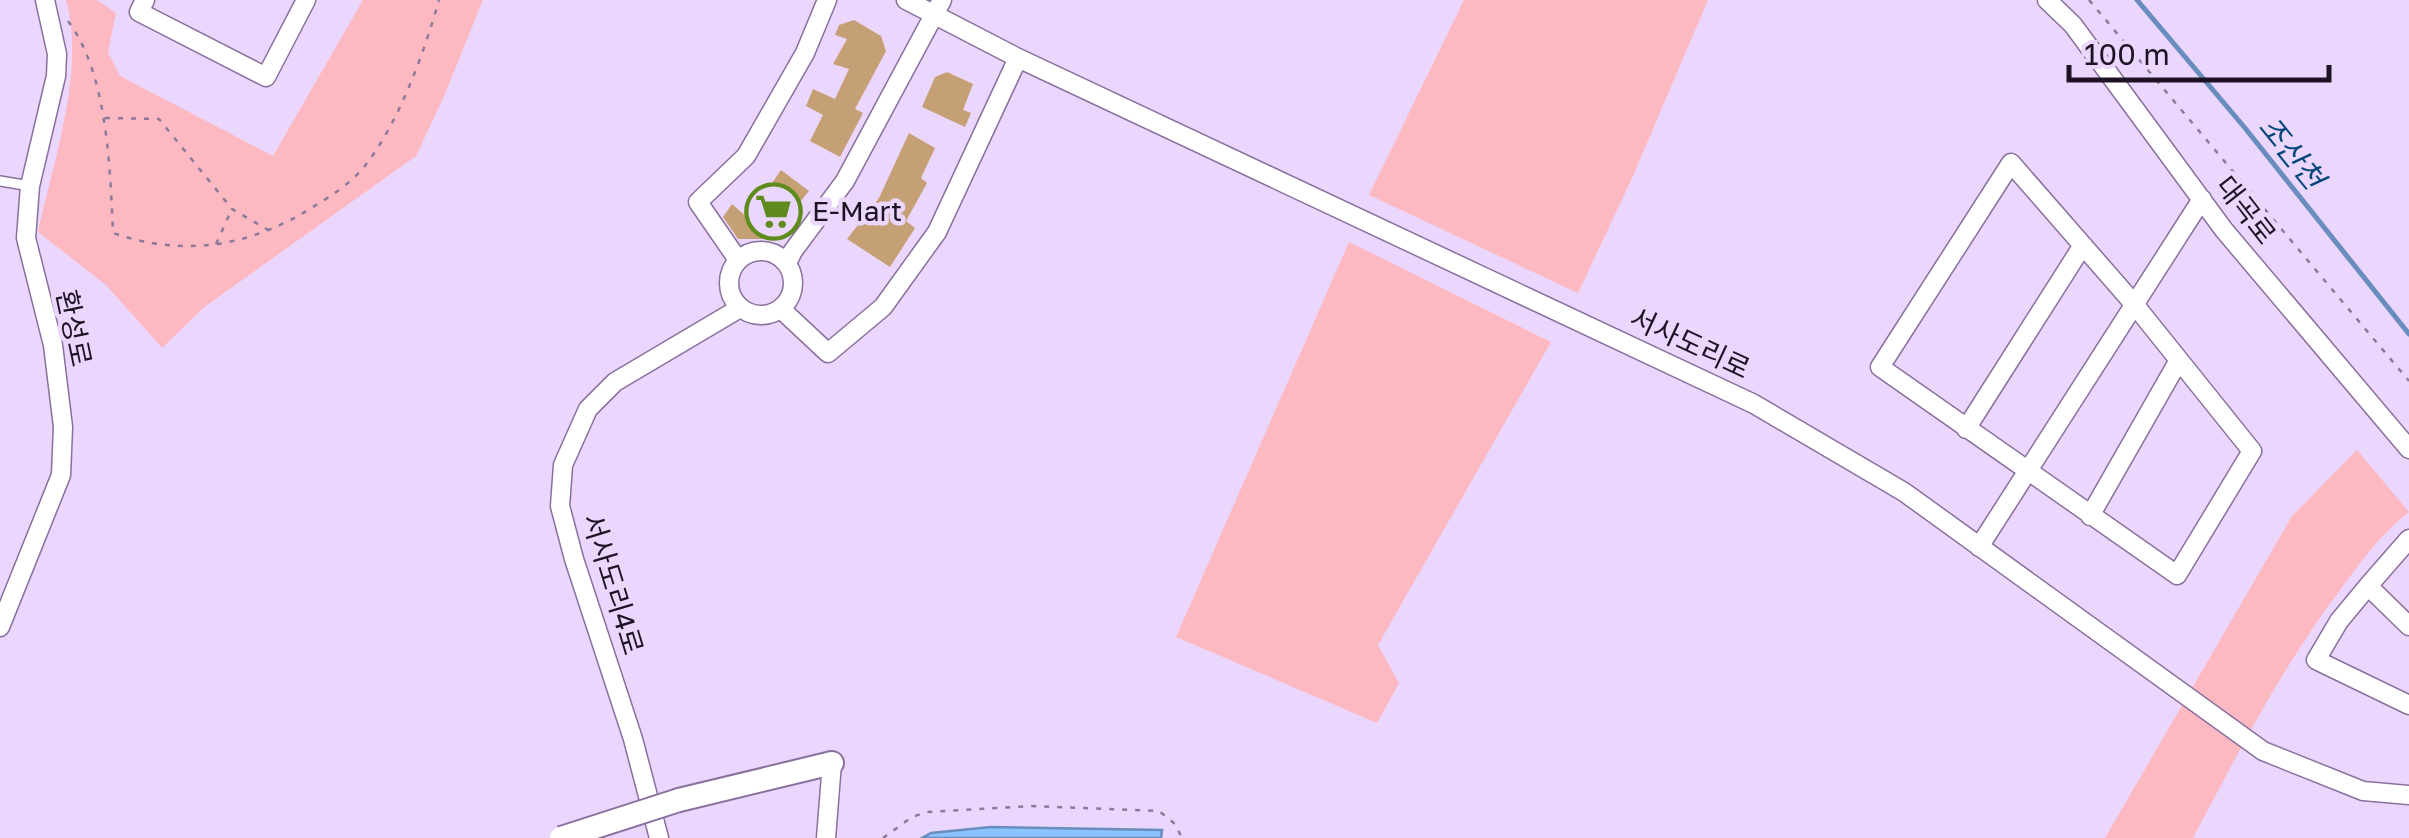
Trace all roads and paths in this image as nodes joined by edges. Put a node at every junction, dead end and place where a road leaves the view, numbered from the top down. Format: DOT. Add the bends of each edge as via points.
graph roads {
  1 [pos="145,0"];
  2 [pos="306,0"];
  3 [pos="439,0"];
  4 [pos="826,0"];
  5 [pos="906,0"];
  6 [pos="2047,0"];
  7 [pos="2089,0"];
  8 [pos="46,4"];
  9 [pos="939,7"];
  10 [pos="1018,58"];
  11 [pos="103,118"];
  12 [pos="0,181"];
  13 [pos="30,186"];
  14 [pos="2202,199"];
  15 [pos="232,209"];
  16 [pos="270,231"];
  17 [pos="215,246"];
  18 [pos="2083,246"];
  19 [pos="738,260"];
  20 [pos="787,263"];
  21 [pos="2134,304"];
  22 [pos="740,308"];
  23 [pos="782,310"];
  24 [pos="2180,360"];
  25 [pos="2409,380"];
  26 [pos="1966,429"];
  27 [pos="2409,449"];
  28 [pos="2027,473"];
  29 [pos="2090,516"];
  30 [pos="2409,539"];
  31 [pos="1979,547"];
  32 [pos="2368,586"];
  33 [pos="2409,626"];
  34 [pos="0,627"];
  35 [pos="2409,705"];
  36 [pos="832,762"];
  37 [pos="2409,794"];
  38 [pos="561,838"];
  39 [pos="660,838"];
  40 [pos="826,838"];
  41 [pos="882,838"];
  42 [pos="1182,838"];
  1 -- 2 [label="street" via="139,12 266,78"];
  3 -- 16 [label="path" via="406,91 363,168"];
  4 -- 19 [label="street" via="805,54 746,156 698,202"];
  5 -- 9 [label="street, 서사도리로"];
  6 -- 14 [label="street, 대곡로" via="2073,24"];
  7 -- 25 [label="path"];
  8 -- 11 [label="path" via="80,36"];
  8 -- 13 [label="street, 환성로" via="56,76"];
  9 -- 10 [label="street, 서사도리로"];
  9 -- 20 [label="street" via="845,182"];
  10 -- 23 [label="street" via="938,232 883,306 828,354"];
  10 -- 31 [label="street, 서사도리로" via="1754,404 1904,492"];
  11 -- 15 [label="path" via="159,120"];
  11 -- 17 [label="path" via="113,233"];
  12 -- 13 [label="lane"];
  13 -- 34 [label="street, 환성로" via="26,238 53,346 61,475"];
  14 -- 21 [label="street"];
  14 -- 27 [label="street, 대곡로"];
  15 -- 16 [label="path"];
  15 -- 17 [label="path"];
  16 -- 17 [label="path"];
  18 -- 21 [label="street"];
  18 -- 26 [label="street"];
  18 -- 26 [label="street" via="2011,164 1880,367"];
  19 -- 20 [label="street" via="769,251"];
  19 -- 22 [label="street" via="729,290"];
  20 -- 23 [label="street" via="794,284"];
  21 -- 24 [label="street"];
  21 -- 28 [label="street"];
  22 -- 23 [label="street" via="759,315"];
  22 -- 39 [label="street, 서사도리4로" via="615,382 588,410 563,465 560,506"];
  24 -- 29 [label="street"];
  24 -- 29 [label="street" via="2252,451 2178,576"];
  26 -- 28 [label="street"];
  28 -- 29 [label="street"];
  28 -- 31 [label="street"];
  30 -- 32 [label="street"];
  31 -- 37 [label="street, 서사도리로" via="2264,751 2363,791"];
  32 -- 33 [label="street"];
  32 -- 35 [label="street" via="2316,660"];
  36 -- 38 [label="street, bridge"];
  36 -- 40 [label="street"];
  41 -- 42 [label="path" via="927,812 1031,806 1159,811"];
}
